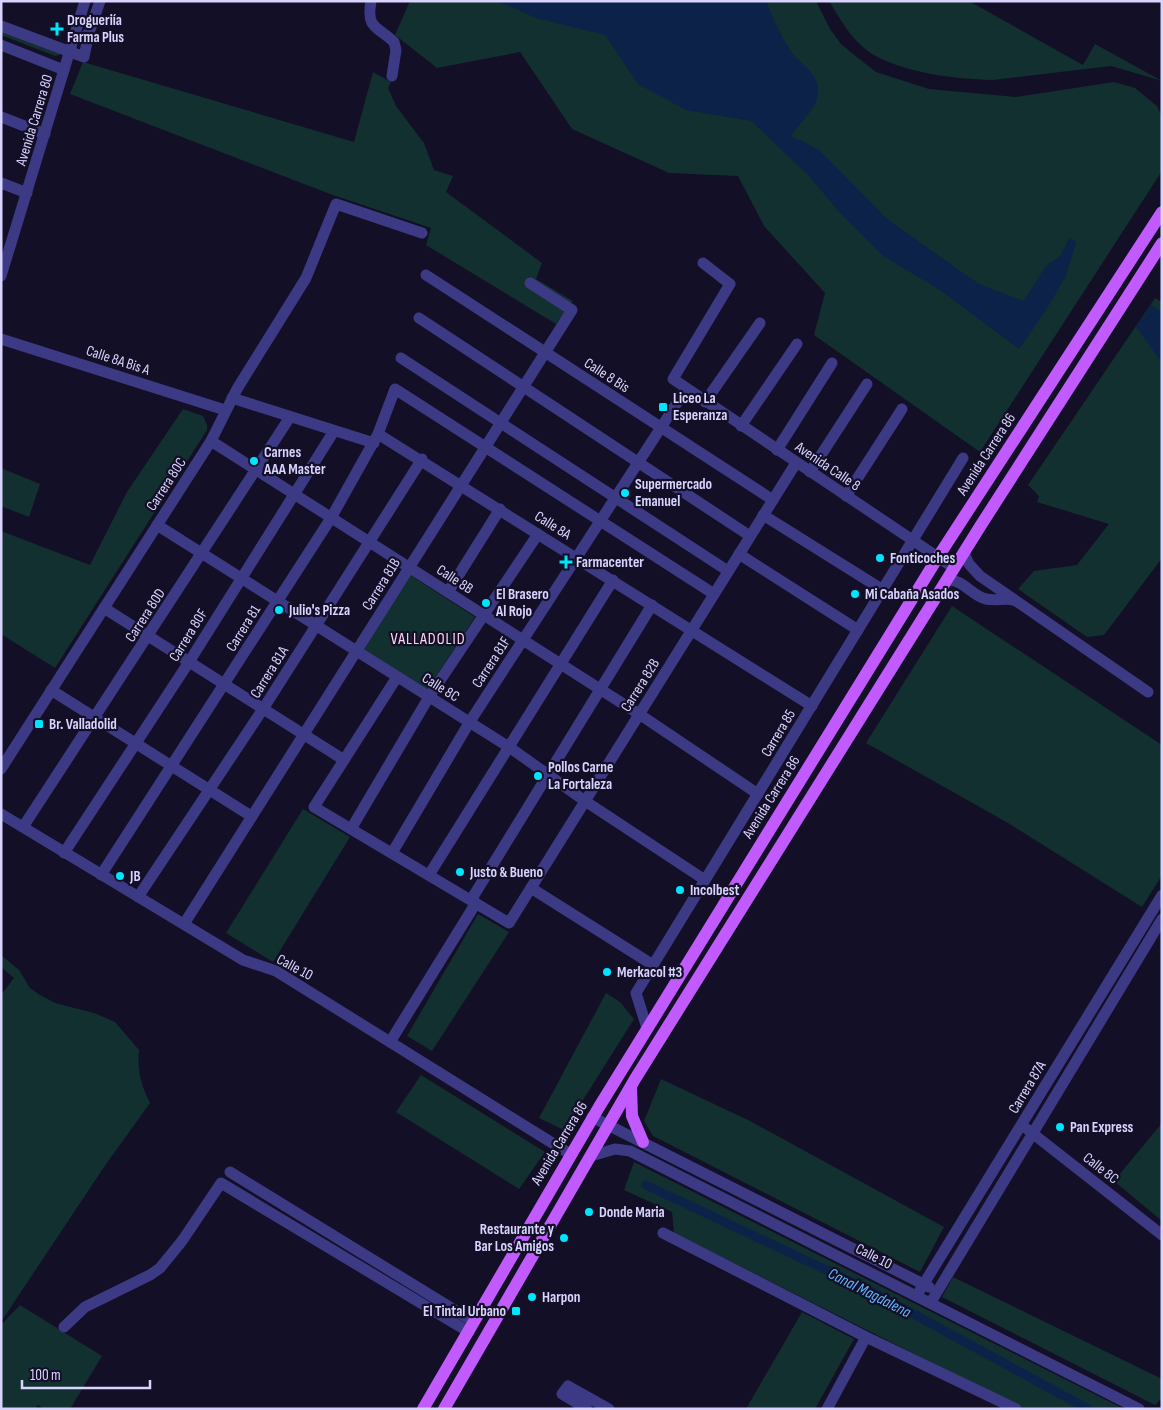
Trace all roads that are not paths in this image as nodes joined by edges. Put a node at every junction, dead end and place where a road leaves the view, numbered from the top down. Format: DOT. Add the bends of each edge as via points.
graph roads {
  1 [pos="86,1"];
  2 [pos="100,1"];
  3 [pos="371,1"];
  4 [pos="1,26"];
  5 [pos="90,33"];
  6 [pos="75,37"];
  7 [pos="1,46"];
  8 [pos="70,53"];
  9 [pos="64,70"];
  10 [pos="392,76"];
  11 [pos="1,117"];
  12 [pos="45,134"];
  13 [pos="1,183"];
  14 [pos="27,193"];
  15 [pos="1162,212"];
  16 [pos="422,233"];
  17 [pos="1162,243"];
  18 [pos="5,252"];
  19 [pos="703,263"];
  20 [pos="426,275"];
  21 [pos="1,276"];
  22 [pos="530,283"];
  23 [pos="419,318"];
  24 [pos="760,323"];
  25 [pos="1,339"];
  26 [pos="797,344"];
  27 [pos="545,354"];
  28 [pos="401,358"];
  29 [pos="832,363"];
  30 [pos="867,384"];
  31 [pos="523,388"];
  32 [pos="686,389"];
  33 [pos="232,398"];
  34 [pos="705,402"];
  35 [pos="902,409"];
  36 [pos="226,410"];
  37 [pos="290,417"];
  38 [pos="502,422"];
  39 [pos="741,426"];
  40 [pos="661,428"];
  41 [pos="334,431"];
  42 [pos="376,439"];
  43 [pos="211,441"];
  44 [pos="485,447"];
  45 [pos="777,450"];
  46 [pos="963,458"];
  47 [pos="422,460"];
  48 [pos="639,462"];
  49 [pos="796,462"];
  50 [pos="256,470"];
  51 [pos="810,472"];
  52 [pos="461,485"];
  53 [pos="294,495"];
  54 [pos="846,496"];
  55 [pos="615,498"];
  56 [pos="772,500"];
  57 [pos="500,509"];
  58 [pos="763,515"];
  59 [pos="331,518"];
  60 [pos="600,521"];
  61 [pos="157,525"];
  62 [pos="538,534"];
  63 [pos="750,536"];
  64 [pos="913,540"];
  65 [pos="369,542"];
  66 [pos="964,553"];
  67 [pos="202,554"];
  68 [pos="739,554"];
  69 [pos="577,557"];
  70 [pos="938,557"];
  71 [pos="409,568"];
  72 [pos="954,568"];
  73 [pos="728,571"];
  74 [pos="241,578"];
  75 [pos="613,580"];
  76 [pos="947,580"];
  77 [pos="883,590"];
  78 [pos="448,592"];
  79 [pos="714,594"];
  80 [pos="278,601"];
  81 [pos="1015,601"];
  82 [pos="652,605"];
  83 [pos="104,608"];
  84 [pos="485,616"];
  85 [pos="316,626"];
  86 [pos="692,630"];
  87 [pos="858,630"];
  88 [pos="149,637"];
  89 [pos="523,640"];
  90 [pos="356,651"];
  91 [pos="188,662"];
  92 [pos="561,664"];
  93 [pos="397,677"];
  94 [pos="225,685"];
  95 [pos="600,689"];
  96 [pos="51,690"];
  97 [pos="1148,692"];
  98 [pos="429,697"];
  99 [pos="812,706"];
  100 [pos="263,709"];
  101 [pos="639,714"];
  102 [pos="96,718"];
  103 [pos="470,723"];
  104 [pos="304,734"];
  105 [pos="136,743"];
  106 [pos="509,747"];
  107 [pos="344,760"];
  108 [pos="172,766"];
  109 [pos="1,769"];
  110 [pos="548,774"];
  111 [pos="210,790"];
  112 [pos="758,794"];
  113 [pos="585,801"];
  114 [pos="1,814"];
  115 [pos="251,816"];
  116 [pos="23,827"];
  117 [pos="351,829"];
  118 [pos="64,853"];
  119 [pos="392,853"];
  120 [pos="101,875"];
  121 [pos="429,875"];
  122 [pos="706,880"];
  123 [pos="531,888"];
  124 [pos="1162,895"];
  125 [pos="138,897"];
  126 [pos="473,901"];
  127 [pos="1158,910"];
  128 [pos="1162,919"];
  129 [pos="184,924"];
  130 [pos="653,965"];
  131 [pos="647,1028"];
  132 [pos="390,1042"];
  133 [pos="632,1084"];
  134 [pos="592,1117"];
  135 [pos="1021,1124"];
  136 [pos="608,1125"];
  137 [pos="1032,1133"];
  138 [pos="643,1142"];
  139 [pos="570,1154"];
  140 [pos="590,1156"];
  141 [pos="230,1172"];
  142 [pos="663,1233"];
  143 [pos="1162,1235"];
  144 [pos="924,1284"];
  145 [pos="937,1291"];
  146 [pos="917,1295"];
  147 [pos="931,1302"];
  148 [pos="64,1327"];
  149 [pos="471,1327"];
  150 [pos="866,1337"];
  151 [pos="1002,1406"];
  152 [pos="423,1409"];
  153 [pos="444,1409"];
  154 [pos="587,1409"];
  155 [pos="609,1409"];
  156 [pos="827,1409"];
  157 [pos="1016,1409"];
  158 [pos="1139,1409"];
  1 -- 6 [label="street, Avenida Carrera 80"];
  2 -- 5 [label="street"];
  3 -- 10 [label="street" via="370,22 394,42"];
  4 -- 8 [label="street"];
  5 -- 6 [label="street"];
  5 -- 8 [label="street" via="84,57"];
  6 -- 8 [label="street, Avenida Carrera 80"];
  7 -- 9 [label="street"];
  8 -- 9 [label="street, Avenida Carrera 80"];
  9 -- 12 [label="street, Avenida Carrera 80"];
  11 -- 12 [label="street"];
  12 -- 14 [label="street, Avenida Carrera 80"];
  13 -- 14 [label="street"];
  14 -- 18 [label="street, Avenida Carrera 80"];
  15 -- 70 [label="main road, Avenida Carrera 86"];
  16 -- 33 [label="street, Carrera 80C" via="336,204 306,278"];
  17 -- 66 [label="main road"];
  18 -- 21 [label="street, Avenida Carrera 80"];
  19 -- 32 [label="street" via="730,284 673,379"];
  20 -- 27 [label="street, Calle 8 Bis"];
  22 -- 27 [label="street, Carrera 81B" via="572,310"];
  23 -- 31 [label="street"];
  24 -- 34 [label="street"];
  25 -- 36 [label="street, Calle 8A Bis A"];
  26 -- 39 [label="street"];
  27 -- 31 [label="street, Carrera 81B"];
  27 -- 40 [label="street, Calle 8 Bis"];
  28 -- 38 [label="street"];
  29 -- 45 [label="street"];
  30 -- 51 [label="street"];
  31 -- 38 [label="street, Carrera 81B"];
  31 -- 48 [label="street"];
  32 -- 34 [label="street, Avenida Calle 8"];
  32 -- 40 [label="street, Carrera 81F"];
  33 -- 36 [label="street, Carrera 80C"];
  33 -- 37 [label="street"];
  34 -- 39 [label="street, Avenida Calle 8"];
  35 -- 54 [label="street"];
  36 -- 43 [label="street, Carrera 80C"];
  37 -- 41 [label="street"];
  37 -- 50 [label="street, Carrera 80D"];
  38 -- 44 [label="street, Carrera 81B"];
  38 -- 55 [label="street"];
  39 -- 45 [label="street, Avenida Calle 8"];
  40 -- 48 [label="street, Carrera 81F"];
  40 -- 56 [label="street, Calle 8 Bis"];
  41 -- 42 [label="street"];
  41 -- 53 [label="street, Carrera 80F"];
  42 -- 44 [label="street, Carrera 81" via="395,389"];
  42 -- 47 [label="street, Calle 8A"];
  42 -- 59 [label="street, Carrera 81"];
  43 -- 50 [label="street, Calle 8B"];
  43 -- 61 [label="street, Carrera 80C"];
  44 -- 52 [label="street, Carrera 81B"];
  44 -- 60 [label="street"];
  45 -- 49 [label="street, Avenida Calle 8"];
  46 -- 64 [label="street, Carrera 85"];
  47 -- 52 [label="street, Calle 8A"];
  47 -- 65 [label="street, Carrera 81A"];
  48 -- 55 [label="street, Carrera 81F"];
  48 -- 63 [label="street"];
  49 -- 51 [label="street, Avenida Calle 8"];
  49 -- 56 [label="street, Carrera 82B"];
  50 -- 53 [label="street, Calle 8B"];
  50 -- 67 [label="street, Carrera 80D"];
  51 -- 54 [label="street, Avenida Calle 8"];
  52 -- 57 [label="street, Calle 8A"];
  52 -- 71 [label="street, Carrera 81B"];
  53 -- 59 [label="street, Calle 8B"];
  53 -- 74 [label="street, Carrera 80F"];
  54 -- 64 [label="street, Avenida Calle 8"];
  55 -- 60 [label="street, Carrera 81F"];
  55 -- 73 [label="street"];
  56 -- 58 [label="street, Carrera 82B"];
  57 -- 62 [label="street, Calle 8A"];
  57 -- 78 [label="street"];
  58 -- 63 [label="street, Carrera 82B"];
  58 -- 77 [label="street"];
  59 -- 65 [label="street, Calle 8B"];
  59 -- 80 [label="street, Carrera 81"];
  60 -- 69 [label="street, Carrera 81F"];
  60 -- 79 [label="street"];
  61 -- 67 [label="street, Calle 8C"];
  61 -- 83 [label="street, Carrera 80C"];
  62 -- 69 [label="street, Calle 8A"];
  62 -- 84 [label="street"];
  63 -- 68 [label="street, Carrera 82B"];
  64 -- 70 [label="street, Avenida Calle 8"];
  64 -- 77 [label="street, Carrera 85"];
  65 -- 71 [label="street, Calle 8B"];
  65 -- 85 [label="street, Carrera 81A"];
  66 -- 72 [label="main road"];
  66 -- 81 [label="street" via="977,573"];
  67 -- 74 [label="street, Calle 8C"];
  67 -- 88 [label="street, Carrera 80D"];
  68 -- 73 [label="street, Carrera 82B"];
  68 -- 87 [label="street"];
  69 -- 75 [label="street, Calle 8A"];
  69 -- 89 [label="street, Carrera 81F"];
  70 -- 72 [label="street, Avenida Calle 8"];
  70 -- 131 [label="main road, Avenida Carrera 86"];
  71 -- 78 [label="street, Calle 8B"];
  71 -- 90 [label="street, Carrera 81B"];
  72 -- 76 [label="main road"];
  73 -- 79 [label="street, Carrera 82B"];
  74 -- 80 [label="street, Calle 8C"];
  74 -- 91 [label="street, Carrera 80F"];
  75 -- 82 [label="street, Calle 8A"];
  75 -- 92 [label="street"];
  76 -- 81 [label="street" via="954,580 986,599"];
  76 -- 133 [label="main road"];
  77 -- 87 [label="street, Carrera 85"];
  78 -- 84 [label="street, Calle 8B"];
  79 -- 86 [label="street, Carrera 82B"];
  80 -- 85 [label="street, Calle 8C"];
  80 -- 94 [label="street, Carrera 81"];
  81 -- 97 [label="street"];
  82 -- 86 [label="street, Calle 8A"];
  82 -- 95 [label="street"];
  83 -- 88 [label="street"];
  83 -- 96 [label="street, Carrera 80C"];
  84 -- 89 [label="street, Calle 8B"];
  84 -- 98 [label="street"];
  85 -- 90 [label="street, Calle 8C"];
  85 -- 100 [label="street, Carrera 81A"];
  86 -- 99 [label="street, Calle 8A"];
  86 -- 101 [label="street, Carrera 82B"];
  87 -- 99 [label="street, Carrera 85"];
  88 -- 91 [label="street"];
  88 -- 102 [label="street, Carrera 80D"];
  89 -- 92 [label="street, Calle 8B"];
  89 -- 103 [label="street, Carrera 81F"];
  90 -- 93 [label="street, Calle 8C"];
  90 -- 104 [label="street, Carrera 81B"];
  91 -- 94 [label="street"];
  91 -- 105 [label="street, Carrera 80F"];
  92 -- 95 [label="street, Calle 8B"];
  92 -- 106 [label="street"];
  93 -- 98 [label="street, Calle 8C"];
  93 -- 107 [label="street"];
  94 -- 100 [label="street"];
  94 -- 108 [label="street, Carrera 81"];
  95 -- 101 [label="street, Calle 8B"];
  95 -- 110 [label="street"];
  96 -- 102 [label="street"];
  96 -- 109 [label="street, Carrera 80C"];
  98 -- 103 [label="street, Calle 8C"];
  98 -- 117 [label="street"];
  99 -- 112 [label="street, Carrera 85"];
  100 -- 104 [label="street"];
  100 -- 111 [label="street, Carrera 81A"];
  101 -- 112 [label="street, Calle 8B"];
  101 -- 113 [label="street, Carrera 82B"];
  102 -- 105 [label="street"];
  102 -- 116 [label="street, Carrera 80D"];
  103 -- 106 [label="street, Calle 8C"];
  103 -- 119 [label="street, Carrera 81F"];
  104 -- 107 [label="street"];
  104 -- 115 [label="street, Carrera 81B"];
  105 -- 108 [label="street"];
  105 -- 118 [label="street, Carrera 80F"];
  106 -- 110 [label="street, Calle 8C"];
  106 -- 121 [label="street"];
  107 -- 117 [label="street" via="314,807"];
  108 -- 111 [label="street"];
  108 -- 120 [label="street, Carrera 81"];
  110 -- 113 [label="street, Calle 8C"];
  110 -- 126 [label="street"];
  111 -- 115 [label="street"];
  111 -- 125 [label="street, Carrera 81A"];
  112 -- 122 [label="street, Carrera 85"];
  113 -- 122 [label="street, Calle 8C"];
  113 -- 123 [label="street, Carrera 82B"];
  114 -- 116 [label="street, Calle 10"];
  115 -- 129 [label="street, Carrera 81B"];
  116 -- 118 [label="street, Calle 10"];
  117 -- 119 [label="street"];
  118 -- 120 [label="street, Calle 10"];
  119 -- 121 [label="street"];
  120 -- 125 [label="street, Calle 10"];
  121 -- 126 [label="street"];
  122 -- 130 [label="street, Carrera 85"];
  123 -- 126 [label="street, Carrera 82B" via="509,922"];
  123 -- 130 [label="street"];
  124 -- 127 [label="street, Carrera 87A"];
  125 -- 129 [label="street, Calle 10"];
  126 -- 132 [label="street"];
  127 -- 135 [label="street, Carrera 87A"];
  128 -- 137 [label="street, Carrera 87A"];
  129 -- 132 [label="street, Calle 10" via="243,960 276,971"];
  130 -- 131 [label="street, Carrera 85" via="636,993"];
  131 -- 134 [label="main road, Avenida Carrera 86"];
  132 -- 139 [label="street, Calle 10"];
  133 -- 136 [label="main road"];
  133 -- 138 [label="main road" via="632,1116"];
  134 -- 136 [label="street, Calle 10"];
  134 -- 139 [label="main road, Avenida Carrera 86"];
  135 -- 137 [label="street, Calle 8C"];
  135 -- 144 [label="street, Carrera 87A"];
  136 -- 138 [label="street, Calle 10"];
  136 -- 140 [label="main road"];
  137 -- 143 [label="street, Calle 8C"];
  137 -- 145 [label="street, Carrera 87A"];
  138 -- 144 [label="street, Calle 10"];
  139 -- 149 [label="main road, Avenida Carrera 86"];
  140 -- 146 [label="street, Calle 10" via="616,1149 630,1151"];
  140 -- 153 [label="main road"];
  141 -- 149 [label="street"];
  142 -- 150 [label="street"];
  144 -- 145 [label="street, Calle 10"];
  144 -- 146 [label="street, Carrera 87A"];
  145 -- 147 [label="street, Carrera 87A"];
  146 -- 147 [label="street, Calle 10"];
  147 -- 158 [label="street, Calle 10"];
  148 -- 149 [label="street" via="85,1307 160,1268 221,1183"];
  149 -- 152 [label="main road, Avenida Carrera 86"];
  150 -- 151 [label="street"];
  150 -- 156 [label="street"];
  151 -- 157 [label="street"];
  154 -- 155 [label="street" via="562,1394 568,1386"];
}
